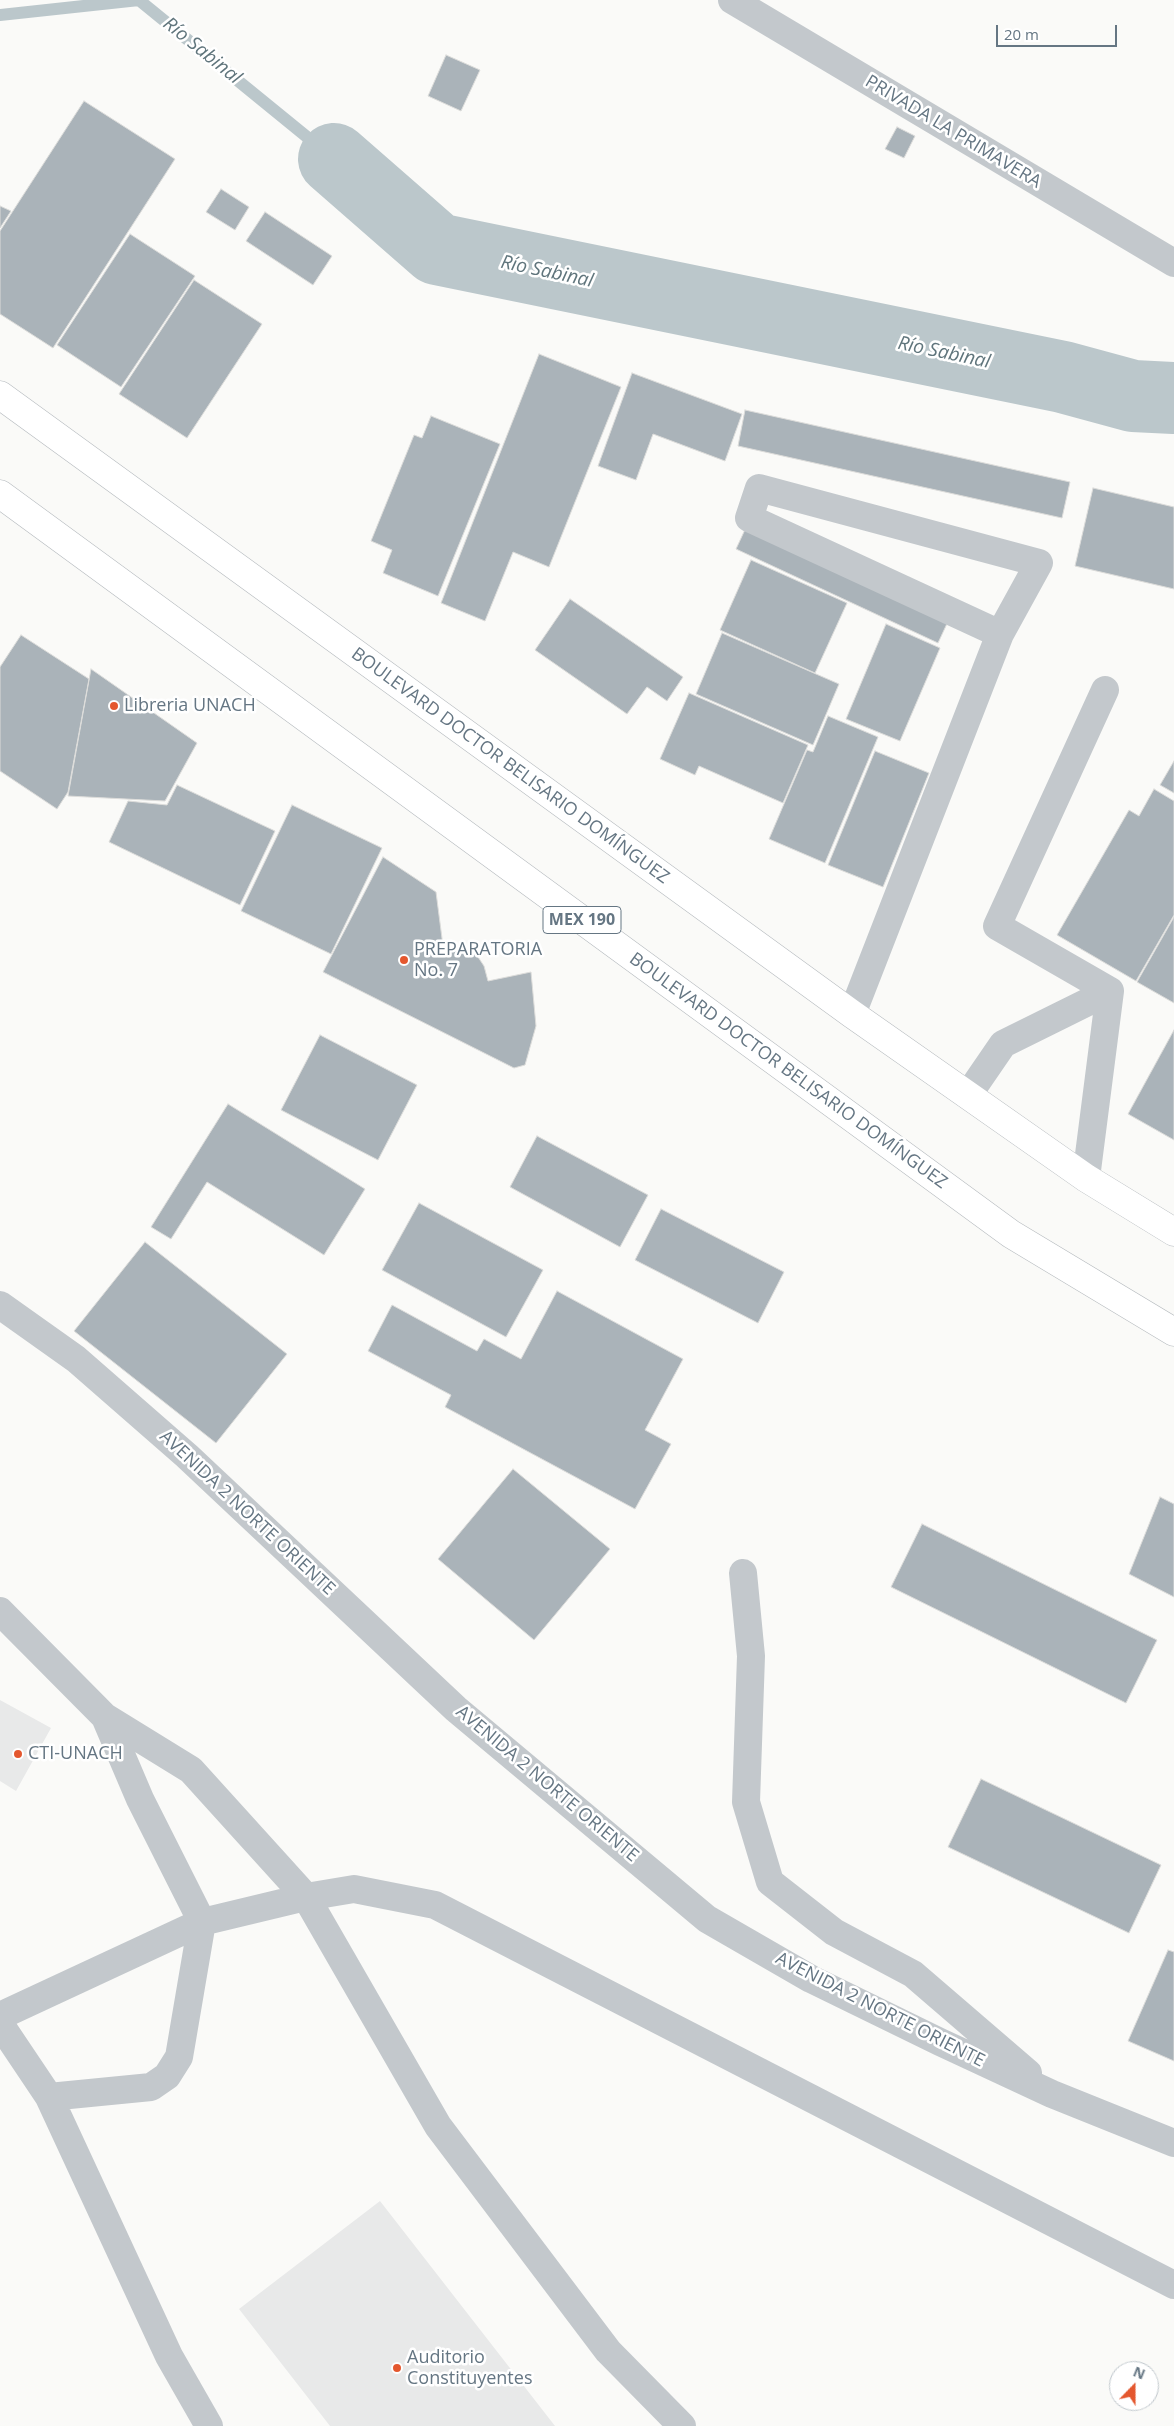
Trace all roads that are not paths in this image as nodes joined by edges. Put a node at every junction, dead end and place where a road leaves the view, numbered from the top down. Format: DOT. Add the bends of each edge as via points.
graph roads {
  1 [pos="732,0"];
  2 [pos="1174,263"];
  3 [pos="0,395"];
  4 [pos="0,494"];
  5 [pos="1000,634"];
  6 [pos="1105,690"];
  7 [pos="1110,991"];
  8 [pos="852,1014"];
  9 [pos="968,1095"];
  10 [pos="1086,1178"];
  11 [pos="1174,1232"];
  12 [pos="0,1305"];
  13 [pos="1174,1332"];
  14 [pos="743,1573"];
  15 [pos="0,1611"];
  16 [pos="105,1717"];
  17 [pos="306,1897"];
  18 [pos="202,1922"];
  19 [pos="0,2016"];
  20 [pos="0,2024"];
  21 [pos="1052,2094"];
  22 [pos="49,2097"];
  23 [pos="1174,2143"];
  24 [pos="1174,2285"];
  25 [pos="673,2423"];
  26 [pos="209,2426"];
  1 -- 2 [label="street, PRIVADA LA PRIMAVERA"];
  3 -- 8 [label="main road, BOULEVARD DOCTOR BELISARIO DOMÍNGUEZ"];
  4 -- 13 [label="main road, BOULEVARD DOCTOR BELISARIO DOMÍNGUEZ / MEX 190" via="1011,1234"];
  5 -- 5 [label="street" via="1038,563 759,488 750,518"];
  5 -- 8 [label="street"];
  6 -- 7 [label="street" via="997,926"];
  7 -- 9 [label="street" via="1003,1044"];
  7 -- 10 [label="street"];
  8 -- 9 [label="main road, BOULEVARD DOCTOR BELISARIO DOMÍNGUEZ"];
  9 -- 10 [label="main road, BOULEVARD DOCTOR BELISARIO DOMÍNGUEZ"];
  10 -- 11 [label="main road, BOULEVARD DOCTOR BELISARIO DOMÍNGUEZ"];
  12 -- 21 [label="street, AVENIDA 2 NORTE ORIENTE" via="76,1359 187,1456 456,1708 707,1919 810,1979"];
  14 -- 21 [label="street" via="751,1656 746,1802 770,1882 834,1932 913,1974"];
  15 -- 16 [label="street"];
  16 -- 17 [label="street" via="191,1770"];
  16 -- 18 [label="street" via="140,1798"];
  17 -- 18 [label="street"];
  17 -- 24 [label="street" via="354,1889 435,1905"];
  17 -- 25 [label="street" via="438,2126 608,2351"];
  18 -- 19 [label="street"];
  18 -- 22 [label="street" via="179,2057 167,2076 151,2087"];
  20 -- 22 [label="street"];
  21 -- 23 [label="street, AVENIDA 2 NORTE ORIENTE"];
  22 -- 26 [label="street" via="169,2356"];
}
